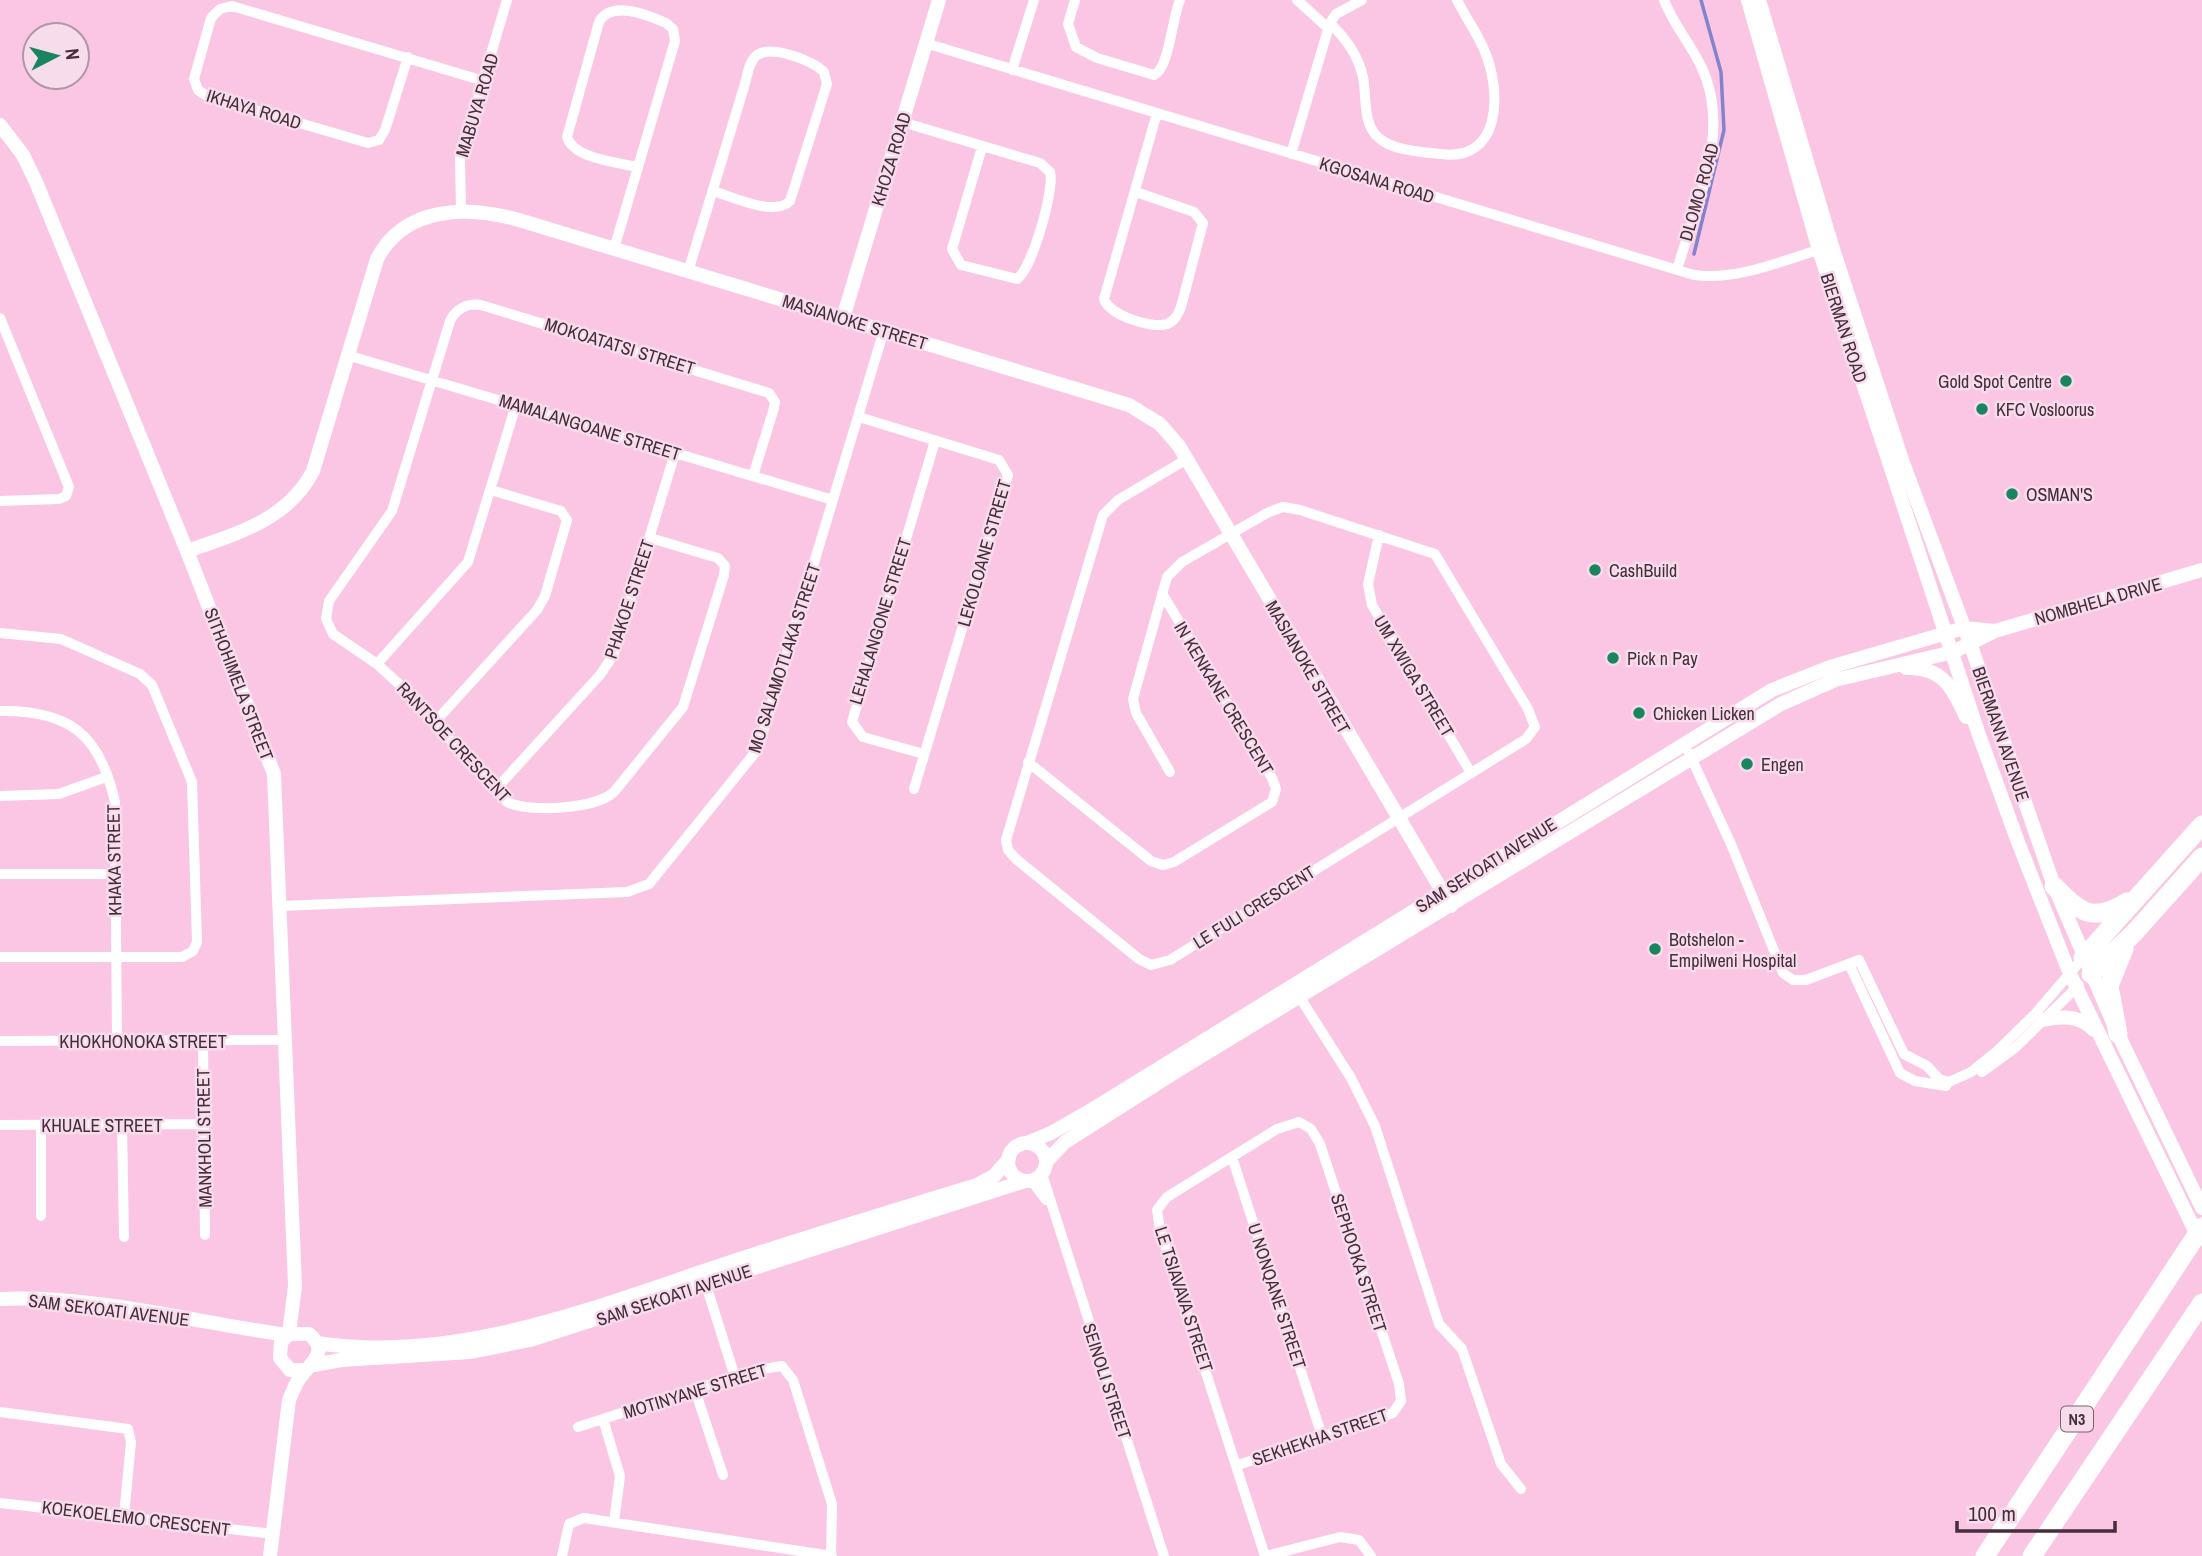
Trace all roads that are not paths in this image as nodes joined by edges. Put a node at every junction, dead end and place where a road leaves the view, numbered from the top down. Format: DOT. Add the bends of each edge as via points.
graph roads {
  1 [pos="507,0"];
  2 [pos="939,0"];
  3 [pos="1034,0"];
  4 [pos="1075,0"];
  5 [pos="1180,0"];
  6 [pos="1297,0"];
  7 [pos="1362,0"];
  8 [pos="1457,0"];
  9 [pos="1664,0"];
  10 [pos="1748,0"];
  11 [pos="1759,0"];
  12 [pos="1329,26"];
  13 [pos="925,43"];
  14 [pos="408,57"];
  15 [pos="1012,69"];
  16 [pos="484,81"];
  17 [pos="1157,113"];
  18 [pos="902,122"];
  19 [pos="0,125"];
  20 [pos="982,146"];
  21 [pos="1290,154"];
  22 [pos="637,167"];
  23 [pos="713,191"];
  24 [pos="1136,192"];
  25 [pos="461,211"];
  26 [pos="1825,248"];
  27 [pos="614,249"];
  28 [pos="1676,270"];
  29 [pos="688,272"];
  30 [pos="0,317"];
  31 [pos="843,318"];
  32 [pos="884,330"];
  33 [pos="348,355"];
  34 [pos="430,379"];
  35 [pos="516,405"];
  36 [pos="859,417"];
  37 [pos="935,441"];
  38 [pos="675,453"];
  39 [pos="1186,459"];
  40 [pos="753,477"];
  41 [pos="491,491"];
  42 [pos="833,500"];
  43 [pos="0,501"];
  44 [pos="1231,534"];
  45 [pos="1379,535"];
  46 [pos="650,538"];
  47 [pos="187,551"];
  48 [pos="2202,570"];
  49 [pos="1162,593"];
  50 [pos="1964,628"];
  51 [pos="1995,631"];
  52 [pos="0,633"];
  53 [pos="1947,634"];
  54 [pos="1971,646"];
  55 [pos="1953,652"];
  56 [pos="377,664"];
  57 [pos="1868,671"];
  58 [pos="0,711"];
  59 [pos="435,722"];
  60 [pos="1979,735"];
  61 [pos="1684,741"];
  62 [pos="924,754"];
  63 [pos="1691,759"];
  64 [pos="1028,762"];
  65 [pos="1170,772"];
  66 [pos="1471,773"];
  67 [pos="106,777"];
  68 [pos="914,789"];
  69 [pos="495,790"];
  70 [pos="0,796"];
  71 [pos="1397,818"];
  72 [pos="2202,825"];
  73 [pos="2202,857"];
  74 [pos="0,874"];
  75 [pos="116,874"];
  76 [pos="2054,886"];
  77 [pos="2146,888"];
  78 [pos="1442,892"];
  79 [pos="281,906"];
  80 [pos="1451,906"];
  81 [pos="2134,933"];
  82 [pos="0,957"];
  83 [pos="115,957"];
  84 [pos="1854,962"];
  85 [pos="2080,973"];
  86 [pos="1299,996"];
  87 [pos="2043,1020"];
  88 [pos="2097,1033"];
  89 [pos="2118,1034"];
  90 [pos="286,1040"];
  91 [pos="0,1041"];
  92 [pos="117,1041"];
  93 [pos="203,1041"];
  94 [pos="203,1124"];
  95 [pos="0,1125"];
  96 [pos="41,1125"];
  97 [pos="122,1125"];
  98 [pos="1306,1125"];
  99 [pos="1027,1143"];
  100 [pos="1232,1157"];
  101 [pos="1009,1159"];
  102 [pos="1036,1174"];
  103 [pos="2202,1208"];
  104 [pos="41,1216"];
  105 [pos="2202,1227"];
  106 [pos="205,1235"];
  107 [pos="124,1237"];
  108 [pos="2202,1244"];
  109 [pos="706,1285"];
  110 [pos="295,1286"];
  111 [pos="0,1299"];
  112 [pos="2202,1303"];
  113 [pos="2195,1322"];
  114 [pos="259,1332"];
  115 [pos="288,1334"];
  116 [pos="313,1339"];
  117 [pos="281,1358"];
  118 [pos="310,1368"];
  119 [pos="735,1377"];
  120 [pos="695,1390"];
  121 [pos="289,1400"];
  122 [pos="1400,1406"];
  123 [pos="0,1412"];
  124 [pos="603,1419"];
  125 [pos="578,1427"];
  126 [pos="1322,1436"];
  127 [pos="1238,1465"];
  128 [pos="723,1475"];
  129 [pos="1521,1489"];
  130 [pos="0,1503"];
  131 [pos="124,1516"];
  132 [pos="614,1522"];
  133 [pos="273,1534"];
  134 [pos="270,1556"];
  135 [pos="562,1556"];
  136 [pos="831,1556"];
  137 [pos="1164,1556"];
  138 [pos="1266,1556"];
  139 [pos="1371,1556"];
  140 [pos="1985,1556"];
  141 [pos="2032,1556"];
  1 -- 16 [label="street, MABUYA ROAD"];
  2 -- 13 [label="street, KHOZA ROAD"];
  3 -- 15 [label="street"];
  4 -- 5 [label="street" via="1068,24 1076,47 1154,75 1166,65"];
  6 -- 12 [label="street"];
  7 -- 12 [label="street" via="1345,8"];
  8 -- 12 [label="street" via="1485,50 1493,85 1492,122 1479,148 1462,156 1396,146 1378,138 1369,123 1358,61 1344,37"];
  9 -- 28 [label="street, DLOMO ROAD" via="1702,66 1715,121 1713,145"];
  10 -- 26 [label="street, BIERMAN ROAD"];
  11 -- 26 [label="street, BIERMAN ROAD"];
  12 -- 21 [label="street"];
  13 -- 15 [label="street, KGOSANA ROAD"];
  13 -- 18 [label="street, KHOZA ROAD"];
  14 -- 14 [label="street, IKHAYA ROAD" via="232,6 219,9 211,18 194,79 198,90 207,96 368,143 379,140 385,130"];
  14 -- 16 [label="street, IKHAYA ROAD"];
  15 -- 17 [label="street, KGOSANA ROAD"];
  16 -- 25 [label="street, MABUYA ROAD" via="460,158"];
  17 -- 21 [label="street, KGOSANA ROAD"];
  17 -- 24 [label="street"];
  18 -- 20 [label="street"];
  18 -- 31 [label="street, KHOZA ROAD"];
  19 -- 47 [label="street, SITHOHIMELA STREET" via="36,182"];
  20 -- 20 [label="street" via="1040,163 1052,178 1029,261 1017,279 961,265 952,249"];
  21 -- 28 [label="street, KGOSANA ROAD"];
  22 -- 22 [label="street" via="675,34 660,20 615,7 605,11 599,22 567,137 582,153"];
  22 -- 27 [label="street"];
  23 -- 23 [label="street" via="757,55 768,51 796,58 824,72 825,90 796,189 787,205 772,208"];
  23 -- 29 [label="street"];
  24 -- 24 [label="street" via="1104,299 1112,311 1155,325 1166,324 1181,307 1203,223 1195,212"];
  25 -- 27 [label="street, MASIANOKE STREET" via="489,212"];
  25 -- 33 [label="street, MASIANOKE STREET" via="415,223 387,243 377,259"];
  26 -- 28 [label="street, KGOSANA ROAD" via="1724,277"];
  26 -- 50 [label="street, BIERMANN AVENUE"];
  26 -- 53 [label="street, BIERMAN ROAD"];
  27 -- 29 [label="street, MASIANOKE STREET"];
  29 -- 31 [label="street, MASIANOKE STREET"];
  30 -- 43 [label="street" via="69,491 63,498"];
  31 -- 32 [label="street, MASIANOKE STREET"];
  32 -- 36 [label="street, MO SALAMOTLAKA STREET"];
  32 -- 39 [label="street, MASIANOKE STREET" via="1129,405 1160,424"];
  33 -- 34 [label="street, MAMALANGOANE STREET"];
  33 -- 47 [label="street, MASIANOKE STREET" via="313,471 300,493 269,519"];
  34 -- 35 [label="street, MAMALANGOANE STREET"];
  34 -- 40 [label="street, MOKOATATSI STREET" via="454,313 475,304 751,385 769,393 775,402"];
  34 -- 56 [label="street, RANTSOE CRESCENT" via="392,511 326,608 333,634"];
  35 -- 38 [label="street, MAMALANGOANE STREET"];
  35 -- 41 [label="street"];
  36 -- 37 [label="street, LEKOLOANE STREET"];
  36 -- 42 [label="street, MO SALAMOTLAKA STREET"];
  37 -- 62 [label="street, LEHALANGONE STREET" via="852,722 863,737"];
  37 -- 62 [label="street, LEKOLOANE STREET" via="999,460 1008,475"];
  38 -- 40 [label="street, MAMALANGOANE STREET"];
  38 -- 46 [label="street, PHAKOE STREET"];
  39 -- 44 [label="street, MASIANOKE STREET"];
  39 -- 64 [label="street, LE FULI CRESCENT" via="1118,500 1103,515"];
  40 -- 42 [label="street, MAMALANGOANE STREET"];
  41 -- 56 [label="street" via="466,566"];
  41 -- 59 [label="street" via="561,511 567,520 564,536 537,610"];
  42 -- 79 [label="street, MO SALAMOTLAKA STREET" via="758,750 649,884 627,892"];
  44 -- 45 [label="street, LE FULI CRESCENT" via="1269,512 1288,508"];
  44 -- 49 [label="street, LE FULI CRESCENT" via="1173,568"];
  44 -- 71 [label="street, MASIANOKE STREET"];
  45 -- 66 [label="street, UM XWIGA STREET" via="1368,584 1372,605"];
  45 -- 66 [label="street, LE FULI CRESCENT" via="1426,548 1440,558 1533,717 1531,735"];
  46 -- 69 [label="street, PHAKOE STREET" via="610,662"];
  46 -- 69 [label="street, RANTSOE CRESCENT" via="712,555 725,566 683,707 600,803 519,807"];
  47 -- 79 [label="street, SITHOHIMELA STREET" via="272,768"];
  48 -- 51 [label="street, NOMBHELA DRIVE"];
  49 -- 64 [label="street, IN KENKANE CRESCENT" via="1272,778 1276,789 1272,802 1163,865"];
  49 -- 65 [label="street, LE FULI CRESCENT" via="1133,699 1136,713"];
  50 -- 51 [label="street, NOMBHELA DRIVE"];
  50 -- 53 [label="street, SAM SEKOATI AVENUE"];
  50 -- 54 [label="street, BIERMANN AVENUE"];
  51 -- 54 [label="street, NOMBHELA DRIVE"];
  52 -- 83 [label="street" via="61,639 144,677 159,698 191,779 196,946 182,957"];
  53 -- 55 [label="street, BIERMAN ROAD"];
  53 -- 61 [label="street, SAM SEKOATI AVENUE" via="1797,680 1752,700"];
  54 -- 55 [label="street, SAM SEKOATI AVENUE"];
  54 -- 76 [label="street, BIERMANN AVENUE"];
  55 -- 57 [label="street, SAM SEKOATI AVENUE"];
  55 -- 60 [label="street, BIERMANN AVENUE"];
  56 -- 59 [label="street, RANTSOE CRESCENT"];
  57 -- 60 [label="street" via="1911,668 1935,672 1950,684"];
  57 -- 63 [label="street, SAM SEKOATI AVENUE" via="1780,704"];
  58 -- 67 [label="street, KHAKA STREET" via="40,712 76,727 95,748"];
  59 -- 69 [label="street, RANTSOE CRESCENT"];
  60 -- 85 [label="street, BIERMANN AVENUE"];
  61 -- 63 [label="street"];
  61 -- 78 [label="street, SAM SEKOATI AVENUE"];
  62 -- 68 [label="street, LEKOLOANE STREET"];
  63 -- 80 [label="street, SAM SEKOATI AVENUE"];
  63 -- 84 [label="street" via="1783,972 1797,981"];
  64 -- 71 [label="street, LE FULI CRESCENT" via="1007,832 1008,850 1105,933 1151,965 1170,960"];
  66 -- 71 [label="street, LE FULI CRESCENT"];
  67 -- 70 [label="street" via="52,795"];
  67 -- 75 [label="street, KHAKA STREET" via="115,803"];
  71 -- 78 [label="street, MASIANOKE STREET"];
  72 -- 77 [label="highway"];
  73 -- 81 [label="highway"];
  74 -- 75 [label="street"];
  75 -- 83 [label="street, KHAKA STREET"];
  76 -- 77 [label="highway" via="2077,908 2101,915"];
  76 -- 85 [label="street, BIERMANN AVENUE"];
  77 -- 85 [label="highway"];
  78 -- 80 [label="street, MASIANOKE STREET"];
  78 -- 99 [label="street, SAM SEKOATI AVENUE" via="1093,1109"];
  79 -- 90 [label="street, SITHOHIMELA STREET"];
  80 -- 86 [label="street, SAM SEKOATI AVENUE"];
  81 -- 85 [label="highway"];
  81 -- 89 [label="highway" via="2109,986"];
  82 -- 83 [label="street"];
  83 -- 92 [label="street, KHAKA STREET"];
  84 -- 85 [label="street" via="1904,1054 1949,1082 1985,1062"];
  84 -- 87 [label="street" via="1896,1068 1915,1081 1949,1087 1962,1084 2015,1048"];
  85 -- 87 [label="street"];
  85 -- 88 [label="street, BIERMANN AVENUE"];
  85 -- 89 [label="street, BIERMANN AVENUE"];
  86 -- 102 [label="street, SAM SEKOATI AVENUE" via="1065,1142"];
  86 -- 129 [label="street" via="1364,1102 1439,1324 1462,1349 1501,1464"];
  87 -- 88 [label="street" via="2079,1019"];
  88 -- 108 [label="street, BIERMANN AVENUE"];
  89 -- 103 [label="street, BIERMANN AVENUE"];
  90 -- 93 [label="street, KHOKHONOKA STREET"];
  90 -- 110 [label="street, SITHOHIMELA STREET"];
  91 -- 92 [label="street, KHOKHONOKA STREET"];
  92 -- 93 [label="street, KHOKHONOKA STREET"];
  93 -- 94 [label="street, MANKHOLI STREET"];
  94 -- 97 [label="street, KHUALE STREET"];
  94 -- 106 [label="street, MANKHOLI STREET"];
  95 -- 96 [label="street, KHUALE STREET"];
  96 -- 97 [label="street, KHUALE STREET"];
  96 -- 104 [label="street"];
  97 -- 107 [label="street"];
  98 -- 100 [label="street, LE TSIAVAVA STREET" via="1284,1125"];
  98 -- 122 [label="street, SEPHOOKA STREET" via="1316,1135 1324,1157 1399,1384"];
  99 -- 101 [label="street, SAM SEKOATI AVENUE" via="1013,1150"];
  99 -- 102 [label="street" via="1038,1146"];
  100 -- 126 [label="street, U NONQANE STREET"];
  100 -- 127 [label="street, LE TSIAVAVA STREET" via="1167,1197 1157,1216"];
  101 -- 102 [label="street" via="1012,1174"];
  101 -- 116 [label="street, SAM SEKOATI AVENUE" via="978,1185 517,1329 394,1346 340,1347"];
  102 -- 109 [label="street, SAM SEKOATI AVENUE"];
  102 -- 137 [label="street, SEINOLI STREET"];
  105 -- 140 [label="highway, N3"];
  109 -- 118 [label="street, SAM SEKOATI AVENUE" via="500,1347 433,1356 341,1360"];
  109 -- 119 [label="street"];
  110 -- 115 [label="street, SITHOHIMELA STREET"];
  110 -- 116 [label="street, SITHOHIMELA STREET" via="303,1321"];
  111 -- 114 [label="street, SAM SEKOATI AVENUE" via="107,1307"];
  112 -- 113 [label="highway, N3"];
  113 -- 141 [label="highway, N3"];
  114 -- 115 [label="street, SAM SEKOATI AVENUE"];
  114 -- 117 [label="street"];
  115 -- 116 [label="street"];
  115 -- 117 [label="street"];
  116 -- 118 [label="street" via="318,1357"];
  117 -- 118 [label="street" via="294,1371"];
  117 -- 121 [label="street"];
  118 -- 121 [label="street"];
  119 -- 120 [label="street, MOTINYANE STREET"];
  119 -- 136 [label="street, MOTINYANE STREET" via="773,1366 791,1373 832,1504"];
  120 -- 124 [label="street, MOTINYANE STREET"];
  120 -- 128 [label="street"];
  121 -- 133 [label="street"];
  122 -- 126 [label="street, SEKHEKHA STREET" via="1393,1413"];
  123 -- 131 [label="street" via="129,1430"];
  124 -- 125 [label="street, MOTINYANE STREET"];
  124 -- 132 [label="street" via="620,1476"];
  126 -- 127 [label="street, SEKHEKHA STREET"];
  127 -- 138 [label="street, LE TSIAVAVA STREET"];
  130 -- 131 [label="street, KOEKOELEMO CRESCENT"];
  131 -- 133 [label="street, KOEKOELEMO CRESCENT"];
  132 -- 135 [label="street" via="584,1518 572,1522 564,1536"];
  132 -- 136 [label="street"];
  133 -- 134 [label="street"];
  138 -- 139 [label="street" via="1340,1537 1359,1540"];
}
